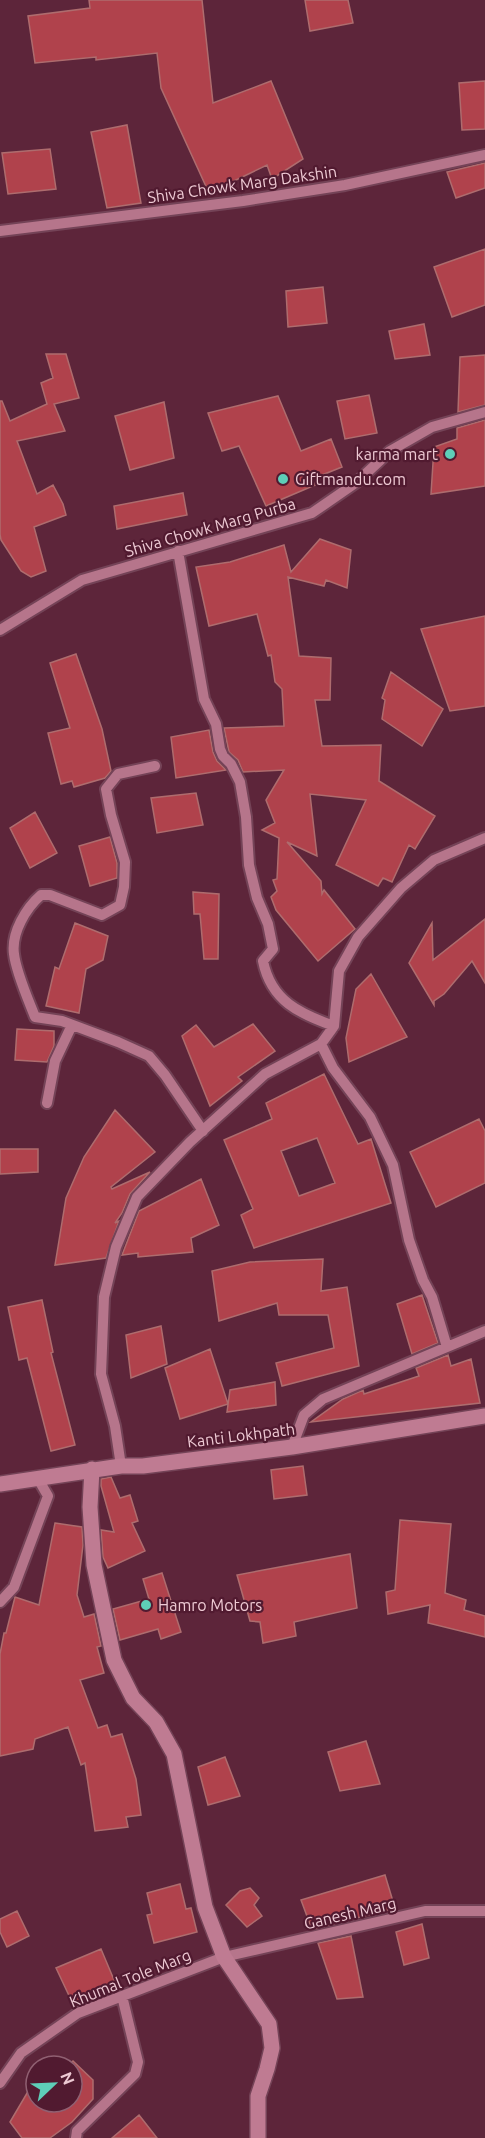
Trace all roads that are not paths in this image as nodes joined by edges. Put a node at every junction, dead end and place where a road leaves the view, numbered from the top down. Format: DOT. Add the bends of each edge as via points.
graph roads {
  1 [pos="485,155"];
  2 [pos="0,231"];
  3 [pos="485,412"];
  4 [pos="178,550"];
  5 [pos="0,630"];
  6 [pos="154,766"];
  7 [pos="485,838"];
  8 [pos="72,1025"];
  9 [pos="334,1026"];
  10 [pos="321,1044"];
  11 [pos="47,1103"];
  12 [pos="202,1131"];
  13 [pos="485,1331"];
  14 [pos="447,1347"];
  15 [pos="485,1416"];
  16 [pos="292,1448"];
  17 [pos="121,1466"];
  18 [pos="92,1469"];
  19 [pos="37,1477"];
  20 [pos="0,1484"];
  21 [pos="0,1602"];
  22 [pos="485,1911"];
  23 [pos="224,1956"];
  24 [pos="122,1996"];
  25 [pos="0,2082"];
  26 [pos="76,2138"];
  27 [pos="258,2138"];
  1 -- 2 [label="street, Shiva Chowk Marg Dakshin" via="334,187"];
  3 -- 4 [label="street, Shiva Chowk Marg Purba" via="432,427 407,441 312,513"];
  4 -- 5 [label="street, Shiva Chowk Marg Purba" via="82,580"];
  4 -- 9 [label="street" via="204,699 216,724 223,756 240,782 249,865 273,949 263,962 265,973 279,998 307,1016"];
  6 -- 8 [label="street" via="118,774 106,789 125,862 120,905 102,915 41,895 31,903 14,942 14,954 35,1017"];
  7 -- 9 [label="street" via="434,860 401,888 358,937 339,970"];
  8 -- 11 [label="street" via="55,1061"];
  8 -- 12 [label="street" via="149,1056"];
  9 -- 10 [label="street"];
  10 -- 12 [label="street" via="265,1074"];
  10 -- 14 [label="street" via="333,1068 369,1117 393,1165 409,1240"];
  12 -- 17 [label="street" via="137,1197 116,1247 104,1297 101,1374"];
  13 -- 14 [label="street"];
  14 -- 16 [label="street" via="323,1399 304,1414"];
  15 -- 16 [label="main road, Kanti Lokhpath"];
  16 -- 17 [label="main road, Kanti Lokhpath"];
  17 -- 18 [label="main road, Kanti Lokhpath"];
  18 -- 19 [label="main road, Kanti Lokhpath"];
  18 -- 23 [label="main road" via="94,1564 114,1660 133,1698 156,1722 174,1754 205,1907"];
  19 -- 20 [label="main road, Kanti Lokhpath"];
  19 -- 21 [label="street" via="48,1496 14,1587"];
  22 -- 23 [label="street, Ganesh Marg" via="425,1911"];
  23 -- 24 [label="street, Khumal Tole Marg"];
  23 -- 27 [label="main road" via="269,2024 272,2048 258,2096"];
  24 -- 25 [label="street, Khumal Tole Marg" via="78,2013 21,2053"];
  24 -- 26 [label="street" via="138,2068 77,2132"];
}
